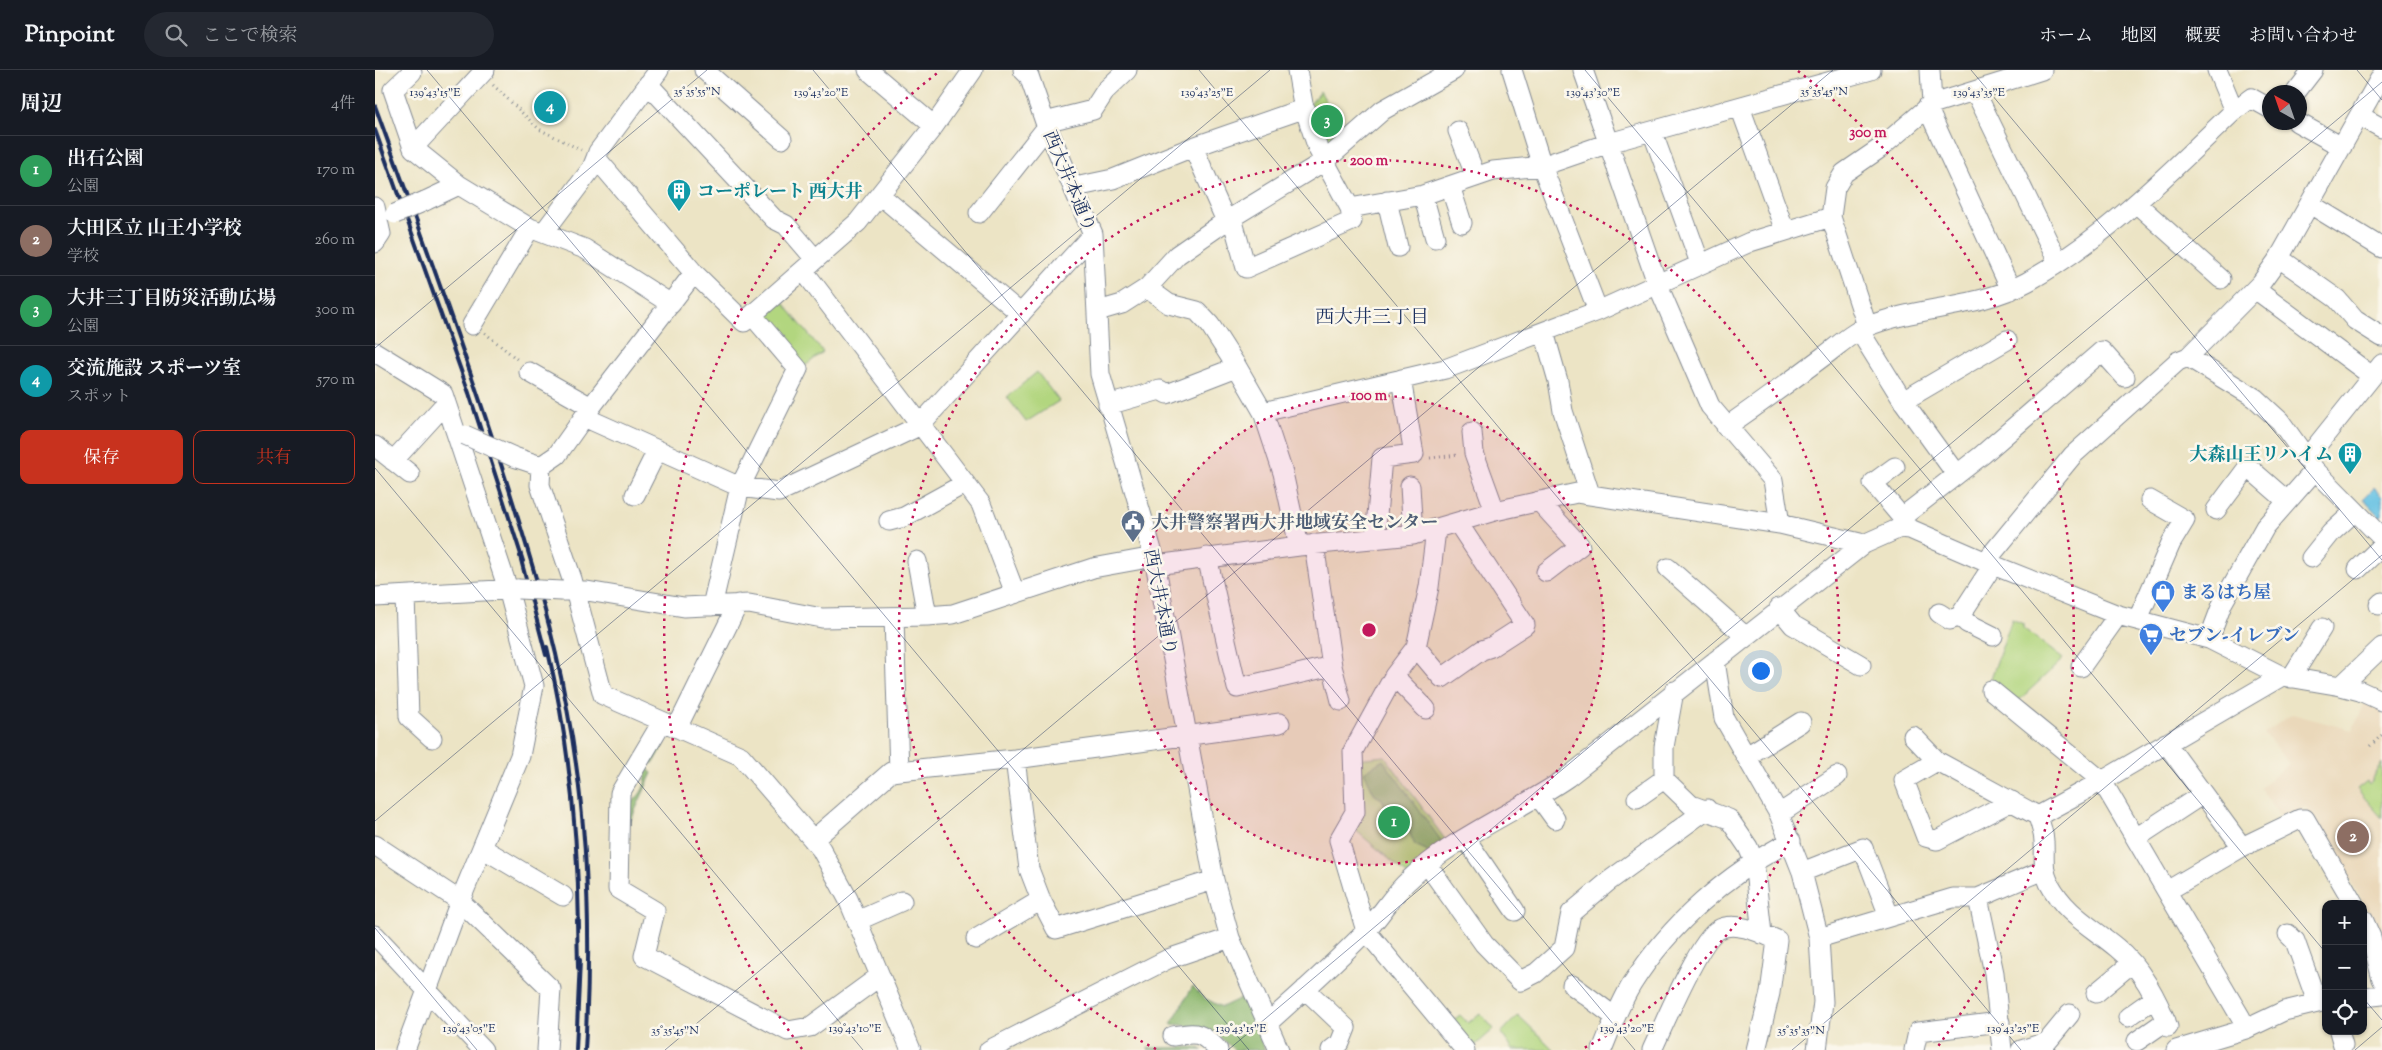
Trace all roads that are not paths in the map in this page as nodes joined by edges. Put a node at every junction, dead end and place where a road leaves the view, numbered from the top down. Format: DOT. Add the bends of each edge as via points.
graph roads {
  1 [pos="704,70"];
  2 [pos="868,70"];
  3 [pos="973,70"];
  4 [pos="1023,70"];
  5 [pos="1127,70"];
  6 [pos="1297,70"];
  7 [pos="1453,70"];
  8 [pos="1512,70"];
  9 [pos="1583,70"];
  10 [pos="1871,70"];
  11 [pos="1930,70"];
  12 [pos="2042,70"];
  13 [pos="2217,70"];
  14 [pos="2313,70"];
  15 [pos="412,72"];
  16 [pos="483,72"];
  17 [pos="2382,75"];
  18 [pos="653,77"];
  19 [pos="2301,85"];
  20 [pos="1975,91"];
  21 [pos="2262,104"];
  22 [pos="1929,106"];
  23 [pos="1740,107"];
  24 [pos="1306,110"];
  25 [pos="2234,111"];
  26 [pos="2360,116"];
  27 [pos="1046,124"];
  28 [pos="934,126"];
  29 [pos="2307,128"];
  30 [pos="2382,128"];
  31 [pos="1459,131"];
  32 [pos="1652,131"];
  33 [pos="782,139"];
  34 [pos="1609,143"];
  35 [pos="1193,147"];
  36 [pos="2342,147"];
  37 [pos="413,148"];
  38 [pos="596,158"];
  39 [pos="1326,160"];
  40 [pos="1542,166"];
  41 [pos="1476,177"];
  42 [pos="459,185"];
  43 [pos="1450,186"];
  44 [pos="1075,187"];
  45 [pos="879,194"];
  46 [pos="1423,195"];
  47 [pos="1387,201"];
  48 [pos="2137,204"];
  49 [pos="2310,204"];
  50 [pos="1350,208"];
  51 [pos="979,213"];
  52 [pos="384,214"];
  53 [pos="1831,217"];
  54 [pos="1229,220"];
  55 [pos="1462,223"];
  56 [pos="537,230"];
  57 [pos="1785,231"];
  58 [pos="1093,234"];
  59 [pos="1435,238"];
  60 [pos="375,243"];
  61 [pos="1398,246"];
  62 [pos="2382,248"];
  63 [pos="2279,258"];
  64 [pos="2058,262"];
  65 [pos="1700,263"];
  66 [pos="809,265"];
  67 [pos="694,273"];
  68 [pos="2221,279"];
  69 [pos="1657,283"];
  70 [pos="1147,288"];
  71 [pos="2255,289"];
  72 [pos="2011,290"];
  73 [pos="671,304"];
  74 [pos="1098,311"];
  75 [pos="1598,311"];
  76 [pos="1021,314"];
  77 [pos="752,315"];
  78 [pos="471,325"];
  79 [pos="1863,328"];
  80 [pos="1544,332"];
  81 [pos="2382,337"];
  82 [pos="2007,340"];
  83 [pos="375,352"];
  84 [pos="2188,358"];
  85 [pos="1237,367"];
  86 [pos="2377,370"];
  87 [pos="529,372"];
  88 [pos="2125,377"];
  89 [pos="1401,379"];
  90 [pos="1903,401"];
  91 [pos="446,402"];
  92 [pos="1108,405"];
  93 [pos="588,412"];
  94 [pos="1263,412"];
  95 [pos="919,426"];
  96 [pos="1726,427"];
  97 [pos="1471,432"];
  98 [pos="460,433"];
  99 [pos="375,446"];
  100 [pos="657,451"];
  101 [pos="393,461"];
  102 [pos="2311,465"];
  103 [pos="541,466"];
  104 [pos="1895,466"];
  105 [pos="410,474"];
  106 [pos="1956,474"];
  107 [pos="964,484"];
  108 [pos="1410,486"];
  109 [pos="740,487"];
  110 [pos="1591,494"];
  111 [pos="635,495"];
  112 [pos="2150,500"];
  113 [pos="1539,501"];
  114 [pos="2287,501"];
  115 [pos="2216,510"];
  116 [pos="1495,511"];
  117 [pos="2355,511"];
  118 [pos="889,521"];
  119 [pos="1458,523"];
  120 [pos="1780,524"];
  121 [pos="1902,524"];
  122 [pos="1436,530"];
  123 [pos="1413,535"];
  124 [pos="2382,538"];
  125 [pos="1375,539"];
  126 [pos="1864,544"];
  127 [pos="1306,545"];
  128 [pos="2382,546"];
  129 [pos="1207,557"];
  130 [pos="2311,558"];
  131 [pos="917,561"];
  132 [pos="1155,561"];
  133 [pos="1989,563"];
  134 [pos="1668,568"];
  135 [pos="2358,569"];
  136 [pos="1546,572"];
  137 [pos="513,589"];
  138 [pos="568,591"];
  139 [pos="1015,593"];
  140 [pos="405,596"];
  141 [pos="375,597"];
  142 [pos="738,604"];
  143 [pos="712,606"];
  144 [pos="1779,608"];
  145 [pos="1939,613"];
  146 [pos="2118,615"];
  147 [pos="927,616"];
  148 [pos="1960,616"];
  149 [pos="894,618"];
  150 [pos="2138,619"];
  151 [pos="2322,628"];
  152 [pos="1745,636"];
  153 [pos="1993,636"];
  154 [pos="2209,639"];
  155 [pos="1416,647"];
  156 [pos="2382,647"];
  157 [pos="1715,660"];
  158 [pos="1861,665"];
  159 [pos="1332,666"];
  160 [pos="2081,667"];
  161 [pos="1395,676"];
  162 [pos="2286,677"];
  163 [pos="2341,686"];
  164 [pos="1991,690"];
  165 [pos="1674,691"];
  166 [pos="1341,700"];
  167 [pos="2382,701"];
  168 [pos="1426,709"];
  169 [pos="1801,722"];
  170 [pos="1280,723"];
  171 [pos="670,725"];
  172 [pos="1186,735"];
  173 [pos="1913,736"];
  174 [pos="432,738"];
  175 [pos="2166,743"];
  176 [pos="1747,756"];
  177 [pos="1015,759"];
  178 [pos="1937,761"];
  179 [pos="899,771"];
  180 [pos="1837,776"];
  181 [pos="1664,779"];
  182 [pos="2103,781"];
  183 [pos="2203,794"];
  184 [pos="1539,797"];
  185 [pos="1637,798"];
  186 [pos="2012,801"];
  187 [pos="1707,809"];
  188 [pos="1779,814"];
  189 [pos="2038,816"];
  190 [pos="1555,819"];
  191 [pos="2136,838"];
  192 [pos="1466,839"];
  193 [pos="813,840"];
  194 [pos="1791,840"];
  195 [pos="375,844"];
  196 [pos="2242,847"];
  197 [pos="482,848"];
  198 [pos="1754,861"];
  199 [pos="1427,864"];
  200 [pos="2044,870"];
  201 [pos="1802,872"];
  202 [pos="1214,880"];
  203 [pos="2167,891"];
  204 [pos="563,896"];
  205 [pos="1978,898"];
  206 [pos="1041,900"];
  207 [pos="2352,900"];
  208 [pos="460,901"];
  209 [pos="903,901"];
  210 [pos="1515,911"];
  211 [pos="1889,916"];
  212 [pos="857,921"];
  213 [pos="2367,928"];
  214 [pos="1366,932"];
  215 [pos="1762,934"];
  216 [pos="2288,934"];
  217 [pos="375,935"];
  218 [pos="1230,938"];
  219 [pos="1819,938"];
  220 [pos="976,939"];
  221 [pos="2132,963"];
  222 [pos="879,976"];
  223 [pos="2382,978"];
  224 [pos="1572,985"];
  225 [pos="1305,988"];
  226 [pos="427,989"];
  227 [pos="2096,993"];
  228 [pos="2382,995"];
  229 [pos="2367,997"];
  230 [pos="2155,998"];
  231 [pos="2321,1001"];
  232 [pos="2070,1014"];
  233 [pos="1615,1017"];
  234 [pos="2128,1017"];
  235 [pos="2241,1018"];
  236 [pos="2000,1022"];
  237 [pos="1268,1023"];
  238 [pos="1173,1036"];
  239 [pos="2137,1041"];
  240 [pos="405,1050"];
  241 [pos="483,1050"];
  242 [pos="547,1050"];
  243 [pos="911,1050"];
  244 [pos="989,1050"];
  245 [pos="1218,1050"];
  246 [pos="1279,1050"];
  247 [pos="1331,1050"];
  248 [pos="1465,1050"];
  249 [pos="1602,1050"];
  250 [pos="1652,1050"];
  251 [pos="1756,1050"];
  252 [pos="1817,1050"];
  253 [pos="1913,1050"];
  254 [pos="2002,1050"];
  255 [pos="2021,1050"];
  256 [pos="2176,1050"];
  1 -- 33 [label="street"];
  2 -- 28 [label="street"];
  3 -- 28 [label="street"];
  4 -- 27 [label="street, 西大井本通り" via="1029,76"];
  5 -- 27 [label="street" via="1106,90 1093,110"];
  6 -- 24 [label="street"];
  7 -- 39 [label="street" via="1383,110"];
  8 -- 40 [label="street"];
  9 -- 34 [label="street"];
  10 -- 23 [label="street"];
  11 -- 22 [label="street"];
  12 -- 20 [label="street"];
  13 -- 25 [label="street"];
  14 -- 19 [label="street"];
  15 -- 37 [label="street" via="393,90"];
  16 -- 37 [label="street"];
  17 -- 26 [label="street"];
  18 -- 38 [label="street"];
  18 -- 66 [label="street" via="773,219 786,225"];
  20 -- 22 [label="street"];
  20 -- 64 [label="street"];
  21 -- 25 [label="street" via="2251,98"];
  22 -- 53 [label="street" via="1879,149 1844,173 1835,188"];
  22 -- 72 [label="street"];
  23 -- 32 [label="street"];
  23 -- 57 [label="street"];
  24 -- 35 [label="street"];
  24 -- 39 [label="street" via="1318,149"];
  25 -- 48 [label="street"];
  26 -- 30 [label="street"];
  26 -- 36 [label="street"];
  27 -- 44 [label="street, 西大井本通り"];
  27 -- 51 [label="street"];
  28 -- 45 [label="street"];
  29 -- 36 [label="street"];
  31 -- 41 [label="street"];
  32 -- 34 [label="street"];
  32 -- 65 [label="street"];
  34 -- 40 [label="street"];
  34 -- 69 [label="street"];
  35 -- 44 [label="street" via="1113,179"];
  35 -- 54 [label="street"];
  36 -- 49 [label="street"];
  37 -- 42 [label="street"];
  38 -- 56 [label="street" via="593,168"];
  38 -- 67 [label="street"];
  39 -- 50 [label="street"];
  39 -- 54 [label="street"];
  40 -- 41 [label="street" via="1493,171"];
  40 -- 75 [label="street"];
  41 -- 43 [label="street"];
  42 -- 52 [label="street, bridge" via="425,201"];
  42 -- 56 [label="street"];
  43 -- 46 [label="street"];
  43 -- 55 [label="street"];
  44 -- 58 [label="street, 西大井本通り"];
  45 -- 66 [label="street" via="858,222"];
  45 -- 76 [label="street"];
  46 -- 47 [label="street"];
  46 -- 59 [label="street"];
  47 -- 50 [label="street"];
  47 -- 61 [label="street"];
  48 -- 64 [label="street"];
  48 -- 68 [label="street"];
  49 -- 62 [label="street"];
  49 -- 63 [label="street"];
  50 -- 54 [label="street" via="1352,221 1246,268"];
  52 -- 60 [label="street" via="381,234"];
  53 -- 57 [label="street"];
  53 -- 79 [label="street"];
  54 -- 70 [label="street" via="1177,256"];
  56 -- 73 [label="street" via="585,248"];
  56 -- 78 [label="street"];
  57 -- 65 [label="street"];
  58 -- 74 [label="street, 西大井本通り"];
  58 -- 76 [label="street"];
  63 -- 71 [label="street"];
  63 -- 81 [label="street" via="2337,299 2355,320"];
  64 -- 72 [label="street"];
  65 -- 69 [label="street"];
  66 -- 77 [label="street"];
  66 -- 95 [label="street"];
  67 -- 73 [label="street"];
  67 -- 77 [label="street" via="744,322"];
  69 -- 75 [label="street"];
  69 -- 96 [label="street" via="1710,406"];
  70 -- 74 [label="street" via="1122,304"];
  70 -- 85 [label="street" via="1169,304 1197,311"];
  71 -- 84 [label="street"];
  71 -- 86 [label="street"];
  72 -- 79 [label="street" via="1964,305 1906,314"];
  73 -- 93 [label="street"];
  74 -- 92 [label="street, 西大井本通り" via="1100,374"];
  75 -- 80 [label="street"];
  76 -- 95 [label="street"];
  77 -- 109 [label="street" via="798,370"];
  79 -- 90 [label="street"];
  79 -- 96 [label="street"];
  80 -- 89 [label="street" via="1445,369"];
  80 -- 110 [label="street" via="1558,381 1563,421"];
  82 -- 90 [label="street"];
  83 -- 91 [label="street" via="443,394"];
  84 -- 102 [label="street" via="2255,398 2280,421"];
  84 -- 133 [label="street" via="2178,361 2073,454 2023,512"];
  85 -- 92 [label="street" via="1167,394 1160,390"];
  85 -- 94 [label="street"];
  86 -- 102 [label="street"];
  87 -- 93 [label="street"];
  88 -- 106 [label="street" via="2102,351"];
  89 -- 94 [label="street"];
  89 -- 125 [label="street" via="1414,454 1382,458"];
  90 -- 106 [label="street"];
  91 -- 98 [label="street"];
  91 -- 101 [label="street"];
  92 -- 132 [label="street, 西大井本通り"];
  93 -- 100 [label="street"];
  93 -- 103 [label="street" via="557,455"];
  94 -- 127 [label="street"];
  95 -- 107 [label="street"];
  95 -- 109 [label="street" via="779,492"];
  96 -- 120 [label="street" via="1773,480"];
  97 -- 116 [label="street" via="1475,454"];
  98 -- 103 [label="street, bridge" via="513,458"];
  98 -- 137 [label="street"];
  99 -- 101 [label="street"];
  100 -- 109 [label="street"];
  100 -- 111 [label="street"];
  101 -- 105 [label="street"];
  102 -- 114 [label="street"];
  102 -- 117 [label="street"];
  103 -- 138 [label="street" via="540,485"];
  104 -- 121 [label="street" via="1873,483"];
  106 -- 121 [label="street" via="1907,514"];
  107 -- 118 [label="street" via="904,517"];
  107 -- 139 [label="street" via="981,504"];
  108 -- 123 [label="street"];
  109 -- 143 [label="street"];
  110 -- 113 [label="street" via="1577,493"];
  110 -- 120 [label="street"];
  112 -- 150 [label="street" via="2185,520 2171,543"];
  113 -- 116 [label="street"];
  113 -- 136 [label="street" via="1580,546"];
  114 -- 115 [label="street" via="2248,467"];
  114 -- 154 [label="street" via="2265,527 2223,602"];
  116 -- 119 [label="street"];
  117 -- 124 [label="street"];
  117 -- 130 [label="street"];
  119 -- 122 [label="street"];
  119 -- 155 [label="street" via="1525,625 1443,678"];
  120 -- 126 [label="street"];
  121 -- 126 [label="street"];
  121 -- 133 [label="street"];
  122 -- 123 [label="street"];
  122 -- 155 [label="street" via="1429,587"];
  123 -- 125 [label="street"];
  125 -- 127 [label="street"];
  126 -- 144 [label="street"];
  127 -- 129 [label="street"];
  127 -- 159 [label="street"];
  128 -- 135 [label="street"];
  129 -- 132 [label="street"];
  129 -- 159 [label="street" via="1237,688"];
  131 -- 147 [label="street"];
  132 -- 139 [label="street" via="1093,568"];
  132 -- 172 [label="street, 西大井本通り"];
  133 -- 146 [label="street"];
  133 -- 148 [label="street"];
  134 -- 152 [label="street"];
  137 -- 138 [label="street, bridge"];
  137 -- 140 [label="street"];
  137 -- 197 [label="street" via="534,686 520,756"];
  138 -- 143 [label="street" via="587,591 684,607"];
  138 -- 171 [label="street" via="603,695"];
  139 -- 147 [label="street" via="953,614"];
  140 -- 141 [label="street"];
  140 -- 174 [label="street" via="409,717"];
  142 -- 143 [label="street"];
  142 -- 149 [label="street" via="822,618"];
  142 -- 171 [label="street"];
  144 -- 152 [label="street"];
  144 -- 158 [label="street" via="1793,625"];
  145 -- 148 [label="street" via="1950,620"];
  146 -- 150 [label="street"];
  146 -- 160 [label="street"];
  147 -- 149 [label="street"];
  148 -- 153 [label="street" via="1967,624"];
  149 -- 179 [label="street"];
  150 -- 154 [label="street"];
  151 -- 162 [label="street"];
  152 -- 157 [label="street"];
  154 -- 162 [label="street"];
  155 -- 161 [label="street"];
  156 -- 163 [label="street"];
  157 -- 165 [label="street"];
  157 -- 176 [label="street" via="1724,718"];
  159 -- 166 [label="street"];
  161 -- 168 [label="street"];
  161 -- 214 [label="street" via="1353,751 1355,812 1339,840"];
  162 -- 163 [label="street"];
  162 -- 175 [label="street"];
  163 -- 167 [label="street"];
  164 -- 182 [label="street"];
  165 -- 181 [label="street" via="1664,747"];
  165 -- 184 [label="street"];
  169 -- 176 [label="street"];
  170 -- 172 [label="street"];
  171 -- 193 [label="street" via="741,756"];
  171 -- 222 [label="street" via="620,792 618,889 655,911 645,956 788,1031 810,1026"];
  172 -- 177 [label="street"];
  172 -- 202 [label="street, 西大井本通り"];
  173 -- 178 [label="street"];
  175 -- 182 [label="street"];
  175 -- 183 [label="street"];
  176 -- 188 [label="street"];
  177 -- 179 [label="street"];
  177 -- 206 [label="street" via="1029,869"];
  178 -- 186 [label="street"];
  178 -- 186 [label="street" via="1904,780 1926,837 1937,840"];
  179 -- 193 [label="street" via="891,772"];
  180 -- 188 [label="street"];
  181 -- 185 [label="street"];
  181 -- 187 [label="street" via="1691,805"];
  182 -- 189 [label="street"];
  182 -- 191 [label="street"];
  183 -- 191 [label="street"];
  183 -- 196 [label="street"];
  184 -- 190 [label="street"];
  184 -- 192 [label="street"];
  186 -- 189 [label="street"];
  187 -- 198 [label="street" via="1729,819 1749,847"];
  187 -- 199 [label="street" via="1609,880 1571,913 1564,948 1536,972 1519,981 1484,944"];
  188 -- 194 [label="street"];
  189 -- 200 [label="street" via="2044,840"];
  191 -- 203 [label="street"];
  192 -- 199 [label="street"];
  192 -- 210 [label="street"];
  193 -- 212 [label="street" via="826,858"];
  194 -- 198 [label="street"];
  194 -- 201 [label="street"];
  195 -- 208 [label="street"];
  196 -- 203 [label="street"];
  196 -- 207 [label="street" via="2305,819"];
  197 -- 204 [label="street"];
  197 -- 208 [label="street"];
  198 -- 215 [label="street"];
  198 -- 233 [label="street" via="1684,917 1632,983"];
  199 -- 214 [label="street" via="1408,880"];
  200 -- 205 [label="street"];
  200 -- 221 [label="street" via="2062,903 2074,917 2119,949"];
  201 -- 211 [label="street" via="1863,848"];
  201 -- 219 [label="street"];
  202 -- 206 [label="street" via="1056,929"];
  202 -- 218 [label="street, 西大井本通り"];
  203 -- 235 [label="street"];
  205 -- 211 [label="street" via="1953,898"];
  205 -- 236 [label="street" via="1994,973"];
  206 -- 220 [label="street"];
  208 -- 226 [label="street"];
  208 -- 242 [label="street" via="551,989"];
  209 -- 212 [label="street"];
  211 -- 219 [label="street"];
  212 -- 222 [label="street"];
  213 -- 223 [label="street"];
  214 -- 225 [label="street"];
  214 -- 248 [label="street"];
  215 -- 250 [label="street" via="1730,926 1717,930 1700,951"];
  215 -- 251 [label="street" via="1777,940 1770,993"];
  216 -- 231 [label="street" via="2295,941"];
  217 -- 226 [label="street"];
  218 -- 237 [label="street, 西大井本通り"];
  218 -- 244 [label="street" via="1168,959"];
  219 -- 252 [label="street" via="1823,1002"];
  221 -- 227 [label="street"];
  221 -- 230 [label="street"];
  222 -- 243 [label="street"];
  224 -- 233 [label="street"];
  225 -- 237 [label="street"];
  225 -- 247 [label="street" via="1346,1028 1341,1043"];
  226 -- 240 [label="street"];
  226 -- 241 [label="street"];
  228 -- 229 [label="street"];
  230 -- 234 [label="street"];
  230 -- 239 [label="street" via="2167,1024"];
  231 -- 256 [label="street" via="2284,1012 2246,1029"];
  232 -- 255 [label="street" via="2047,1042"];
  233 -- 249 [label="street"];
  236 -- 253 [label="street" via="1918,1032"];
  236 -- 254 [label="street"];
  237 -- 246 [label="street, 西大井本通り"];
  238 -- 245 [label="street" via="1194,1032 1204,1036"];
}
